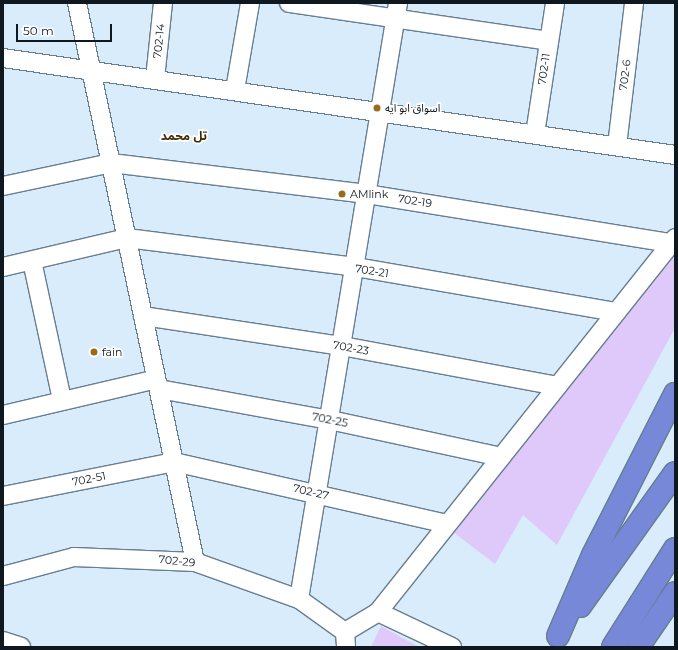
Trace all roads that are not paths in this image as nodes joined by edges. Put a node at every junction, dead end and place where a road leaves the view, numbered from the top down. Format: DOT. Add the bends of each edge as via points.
graph roads {
  1 [pos="77,3"];
  2 [pos="163,3"];
  3 [pos="250,3"];
  4 [pos="289,3"];
  5 [pos="555,3"];
  6 [pos="634,3"];
  7 [pos="397,11"];
  8 [pos="548,41"];
  9 [pos="3,58"];
  10 [pos="91,71"];
  11 [pos="155,79"];
  12 [pos="235,90"];
  13 [pos="381,112"];
  14 [pos="535,134"];
  15 [pos="617,146"];
  16 [pos="675,155"];
  17 [pos="111,163"];
  18 [pos="3,186"];
  19 [pos="367,194"];
  20 [pos="127,238"];
  21 [pos="673,241"];
  22 [pos="32,261"];
  23 [pos="3,267"];
  24 [pos="355,268"];
  25 [pos="616,312"];
  26 [pos="143,316"];
  27 [pos="342,346"];
  28 [pos="158,384"];
  29 [pos="557,386"];
  30 [pos="675,394"];
  31 [pos="62,400"];
  32 [pos="3,415"];
  33 [pos="330,420"];
  34 [pos="501,457"];
  35 [pos="174,462"];
  36 [pos="675,474"];
  37 [pos="318,493"];
  38 [pos="3,496"];
  39 [pos="447,524"];
  40 [pos="675,549"];
  41 [pos="195,562"];
  42 [pos="3,576"];
  43 [pos="675,592"];
  44 [pos="299,599"];
  45 [pos="675,611"];
  46 [pos="378,612"];
  47 [pos="346,639"];
  48 [pos="3,640"];
  49 [pos="555,642"];
  50 [pos="21,647"];
  51 [pos="452,647"];
  52 [pos="613,647"];
  53 [pos="638,647"];
  54 [pos="642,647"];
  1 -- 10 [label="street"];
  2 -- 11 [label="street, 702-14"];
  3 -- 12 [label="street"];
  4 -- 7 [label="street"];
  5 -- 8 [label="street, 702-11"];
  6 -- 15 [label="street, 702-6"];
  7 -- 8 [label="street"];
  7 -- 13 [label="street"];
  8 -- 14 [label="street, 702-11"];
  9 -- 10 [label="street"];
  10 -- 11 [label="street"];
  10 -- 17 [label="street"];
  11 -- 12 [label="street"];
  12 -- 13 [label="street"];
  13 -- 14 [label="street"];
  13 -- 19 [label="street"];
  14 -- 15 [label="street"];
  15 -- 16 [label="street"];
  17 -- 18 [label="street, 702-19"];
  17 -- 19 [label="street, 702-19"];
  17 -- 20 [label="street"];
  19 -- 21 [label="street, 702-19"];
  19 -- 24 [label="street"];
  20 -- 22 [label="street"];
  20 -- 24 [label="street, 702-21"];
  20 -- 26 [label="street"];
  21 -- 25 [label="street"];
  22 -- 23 [label="street"];
  22 -- 31 [label="street"];
  24 -- 25 [label="street, 702-21"];
  24 -- 27 [label="street"];
  25 -- 29 [label="street"];
  26 -- 27 [label="street, 702-23"];
  26 -- 28 [label="street"];
  27 -- 29 [label="street, 702-23"];
  27 -- 33 [label="street"];
  28 -- 31 [label="street"];
  28 -- 33 [label="street, 702-25"];
  28 -- 35 [label="street"];
  29 -- 34 [label="street"];
  30 -- 49 [label="highway" via="592,555"];
  31 -- 32 [label="street"];
  33 -- 34 [label="street, 702-25"];
  33 -- 37 [label="street"];
  34 -- 39 [label="street"];
  35 -- 37 [label="street, 702-27"];
  35 -- 38 [label="street, 702-51"];
  35 -- 41 [label="street"];
  36 -- 49 [label="highway"];
  37 -- 39 [label="street, 702-27"];
  37 -- 44 [label="street"];
  39 -- 46 [label="street"];
  40 -- 52 [label="highway"];
  41 -- 42 [label="street, 702-29" via="74,557"];
  41 -- 44 [label="street, 702-29"];
  43 -- 53 [label="highway"];
  44 -- 47 [label="street, 702-29"];
  45 -- 54 [label="highway"];
  46 -- 47 [label="street"];
  46 -- 51 [label="street"];
  48 -- 50 [label="street"];
}
